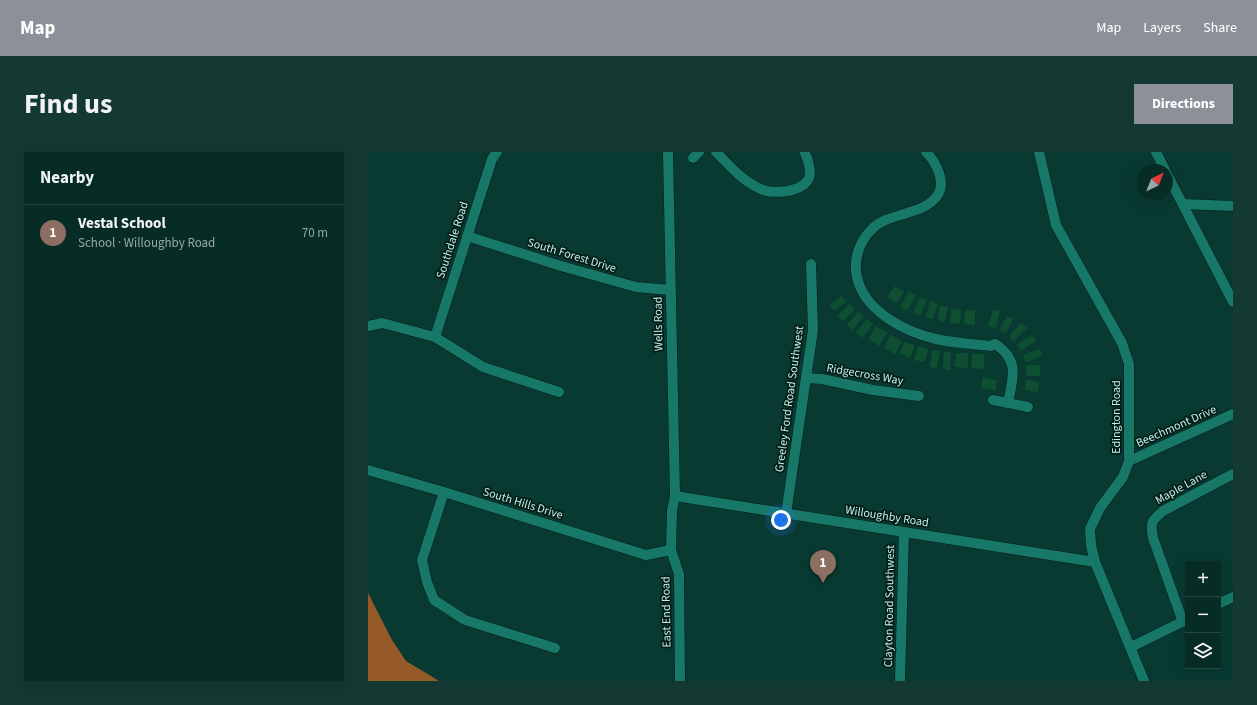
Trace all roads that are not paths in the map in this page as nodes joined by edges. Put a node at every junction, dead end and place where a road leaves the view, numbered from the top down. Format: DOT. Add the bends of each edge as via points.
graph roads {
  1 [pos="497,152"];
  2 [pos="668,152"];
  3 [pos="716,152"];
  4 [pos="805,152"];
  5 [pos="926,152"];
  6 [pos="1039,152"];
  7 [pos="1156,152"];
  8 [pos="1162,164"];
  9 [pos="1173,185"];
  10 [pos="1183,204"];
  11 [pos="1233,206"];
  12 [pos="467,236"];
  13 [pos="811,264"];
  14 [pos="670,290"];
  15 [pos="1233,302"];
  16 [pos="368,326"];
  17 [pos="435,337"];
  18 [pos="806,378"];
  19 [pos="559,392"];
  20 [pos="918,396"];
  21 [pos="993,400"];
  22 [pos="1008,403"];
  23 [pos="1028,407"];
  24 [pos="1233,414"];
  25 [pos="1129,461"];
  26 [pos="368,470"];
  27 [pos="1233,474"];
  28 [pos="444,492"];
  29 [pos="674,496"];
  30 [pos="786,514"];
  31 [pos="904,532"];
  32 [pos="671,550"];
  33 [pos="1095,562"];
  34 [pos="1233,597"];
  35 [pos="1221,603"];
  36 [pos="1185,621"];
  37 [pos="555,648"];
  38 [pos="1131,648"];
  39 [pos="680,681"];
  40 [pos="900,681"];
  41 [pos="1144,681"];
  1 -- 12 [label="street, Southdale Road" via="492,159"];
  2 -- 14 [label="street, Wells Road"];
  3 -- 4 [label="street" via="744,179 765,191 778,192 799,188 806,183 811,168"];
  5 -- 22 [label="street" via="936,166 940,178 938,195 922,207 880,222 870,230 857,255 855,270 858,284 874,308 908,330 936,339 990,346 995,344 1004,350 1013,367"];
  6 -- 25 [label="street, Edington Road" via="1056,225 1122,343 1129,364"];
  7 -- 8 [label="street"];
  9 -- 10 [label="street"];
  10 -- 11 [label="street"];
  10 -- 15 [label="street"];
  12 -- 14 [label="street, South Forest Drive" via="636,287"];
  12 -- 17 [label="street, Southdale Road"];
  13 -- 18 [label="street, Greeley Ford Road Southwest" via="813,330"];
  14 -- 29 [label="street, Wells Road"];
  16 -- 17 [label="street" via="382,323"];
  17 -- 19 [label="street" via="483,367"];
  18 -- 20 [label="street, Ridgecross Way"];
  18 -- 30 [label="street, Greeley Ford Road Southwest"];
  21 -- 22 [label="street"];
  22 -- 23 [label="street"];
  24 -- 25 [label="street, Beechmont Drive"];
  25 -- 33 [label="street, Edington Road" via="1123,477 1100,508 1090,529"];
  26 -- 28 [label="street, South Hills Drive"];
  27 -- 36 [label="street, Maple Lane" via="1162,511 1150,526"];
  28 -- 32 [label="street, South Hills Drive" via="646,555"];
  28 -- 37 [label="street" via="422,560 434,600 465,620"];
  29 -- 30 [label="street, Willoughby Road"];
  29 -- 32 [label="street, East End Road"];
  30 -- 31 [label="street, Willoughby Road"];
  31 -- 33 [label="street, Willoughby Road"];
  31 -- 40 [label="street, Clayton Road Southwest"];
  32 -- 39 [label="street, East End Road" via="679,574"];
  33 -- 38 [label="street, Edington Road"];
  34 -- 35 [label="street"];
  36 -- 38 [label="street"];
  38 -- 41 [label="street, Edington Road"];
}
